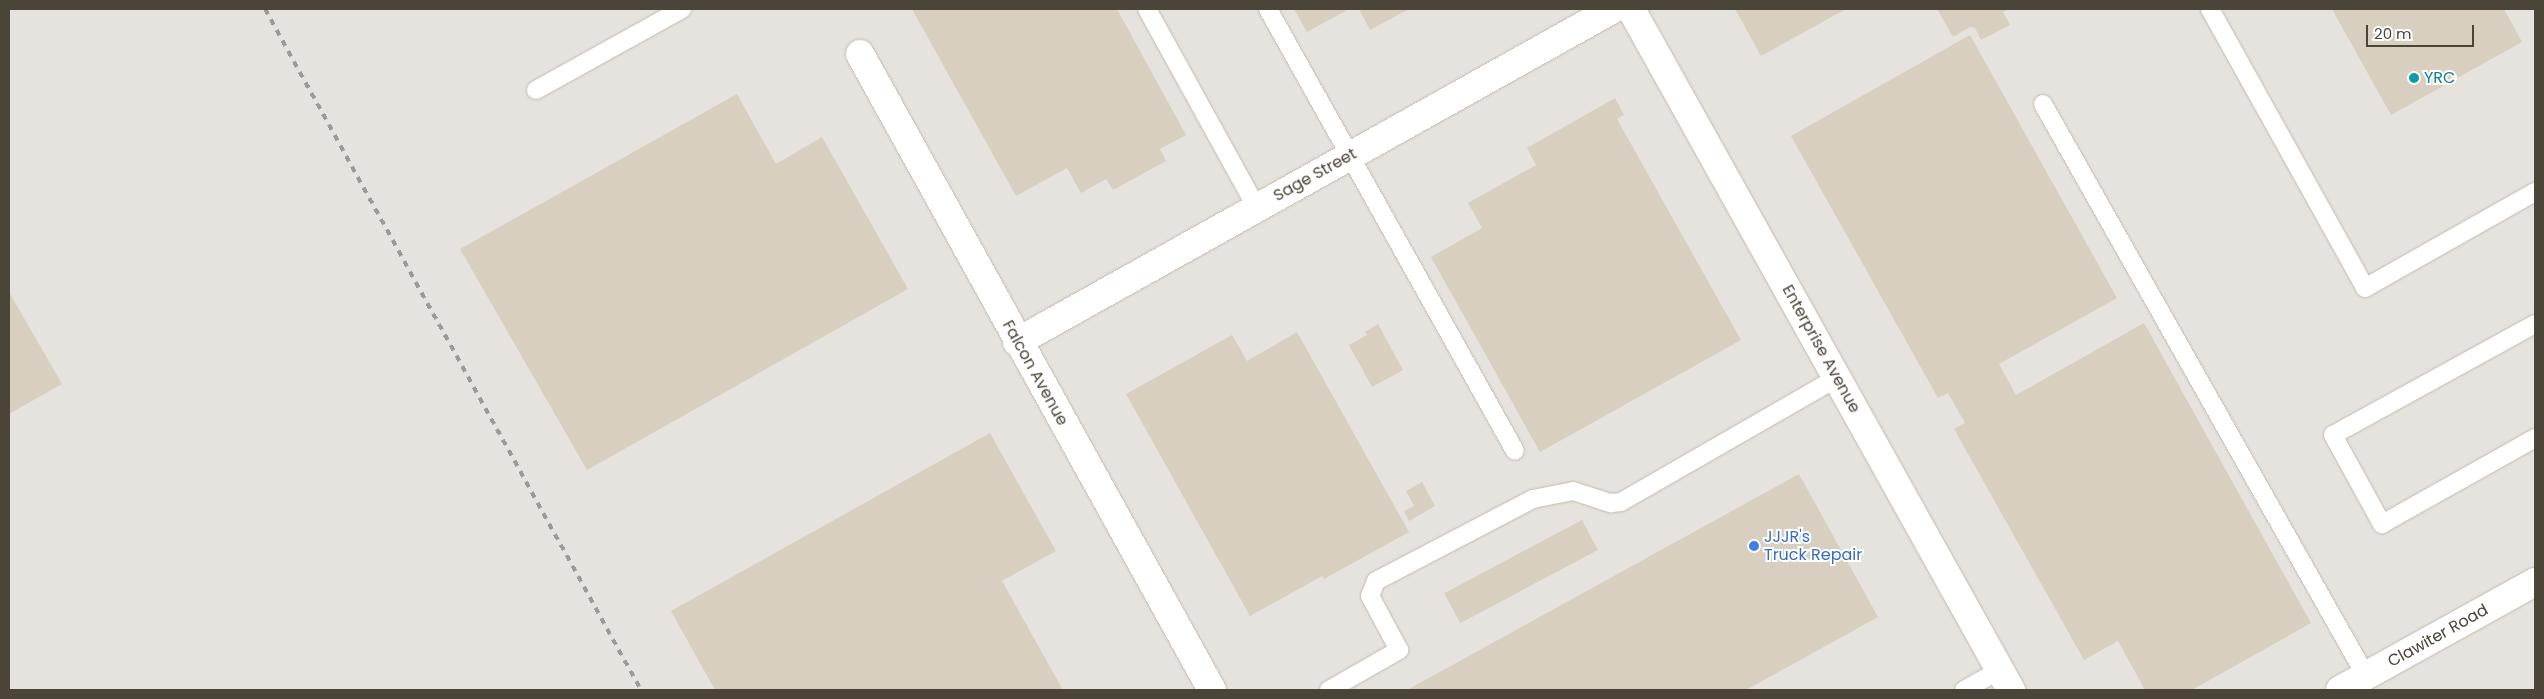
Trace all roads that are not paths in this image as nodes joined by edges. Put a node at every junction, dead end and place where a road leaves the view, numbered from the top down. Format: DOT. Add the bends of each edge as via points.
graph roads {
  1 [pos="682,9"];
  2 [pos="1147,9"];
  3 [pos="1268,9"];
  4 [pos="1613,9"];
  5 [pos="1631,9"];
  6 [pos="2210,9"];
  7 [pos="860,54"];
  8 [pos="536,90"];
  9 [pos="2043,104"];
  10 [pos="1349,156"];
  11 [pos="2535,192"];
  12 [pos="1256,208"];
  13 [pos="2535,324"];
  14 [pos="1017,342"];
  15 [pos="1837,378"];
  16 [pos="2535,438"];
  17 [pos="1516,451"];
  18 [pos="2535,582"];
  19 [pos="2366,676"];
  20 [pos="2006,680"];
  21 [pos="1212,690"];
  22 [pos="1330,690"];
  23 [pos="1964,690"];
  24 [pos="2340,690"];
  1 -- 8 [label="lane"];
  2 -- 12 [label="lane"];
  3 -- 10 [label="lane"];
  4 -- 10 [label="street, Sage Street"];
  5 -- 15 [label="street, Enterprise Avenue"];
  6 -- 11 [label="lane" via="2365,288"];
  7 -- 14 [label="street, Falcon Avenue"];
  9 -- 19 [label="lane"];
  10 -- 12 [label="street, Sage Street"];
  10 -- 17 [label="lane"];
  12 -- 14 [label="street, Sage Street"];
  13 -- 16 [label="lane" via="2333,435 2382,524"];
  14 -- 21 [label="street, Falcon Avenue"];
  15 -- 20 [label="street, Enterprise Avenue"];
  15 -- 22 [label="lane" via="1621,502 1611,503 1573,491 1533,500 1376,581 1370,596 1399,650"];
  18 -- 19 [label="street, Clawiter Road"];
  19 -- 24 [label="street, Clawiter Road"];
  20 -- 23 [label="lane"];
}
